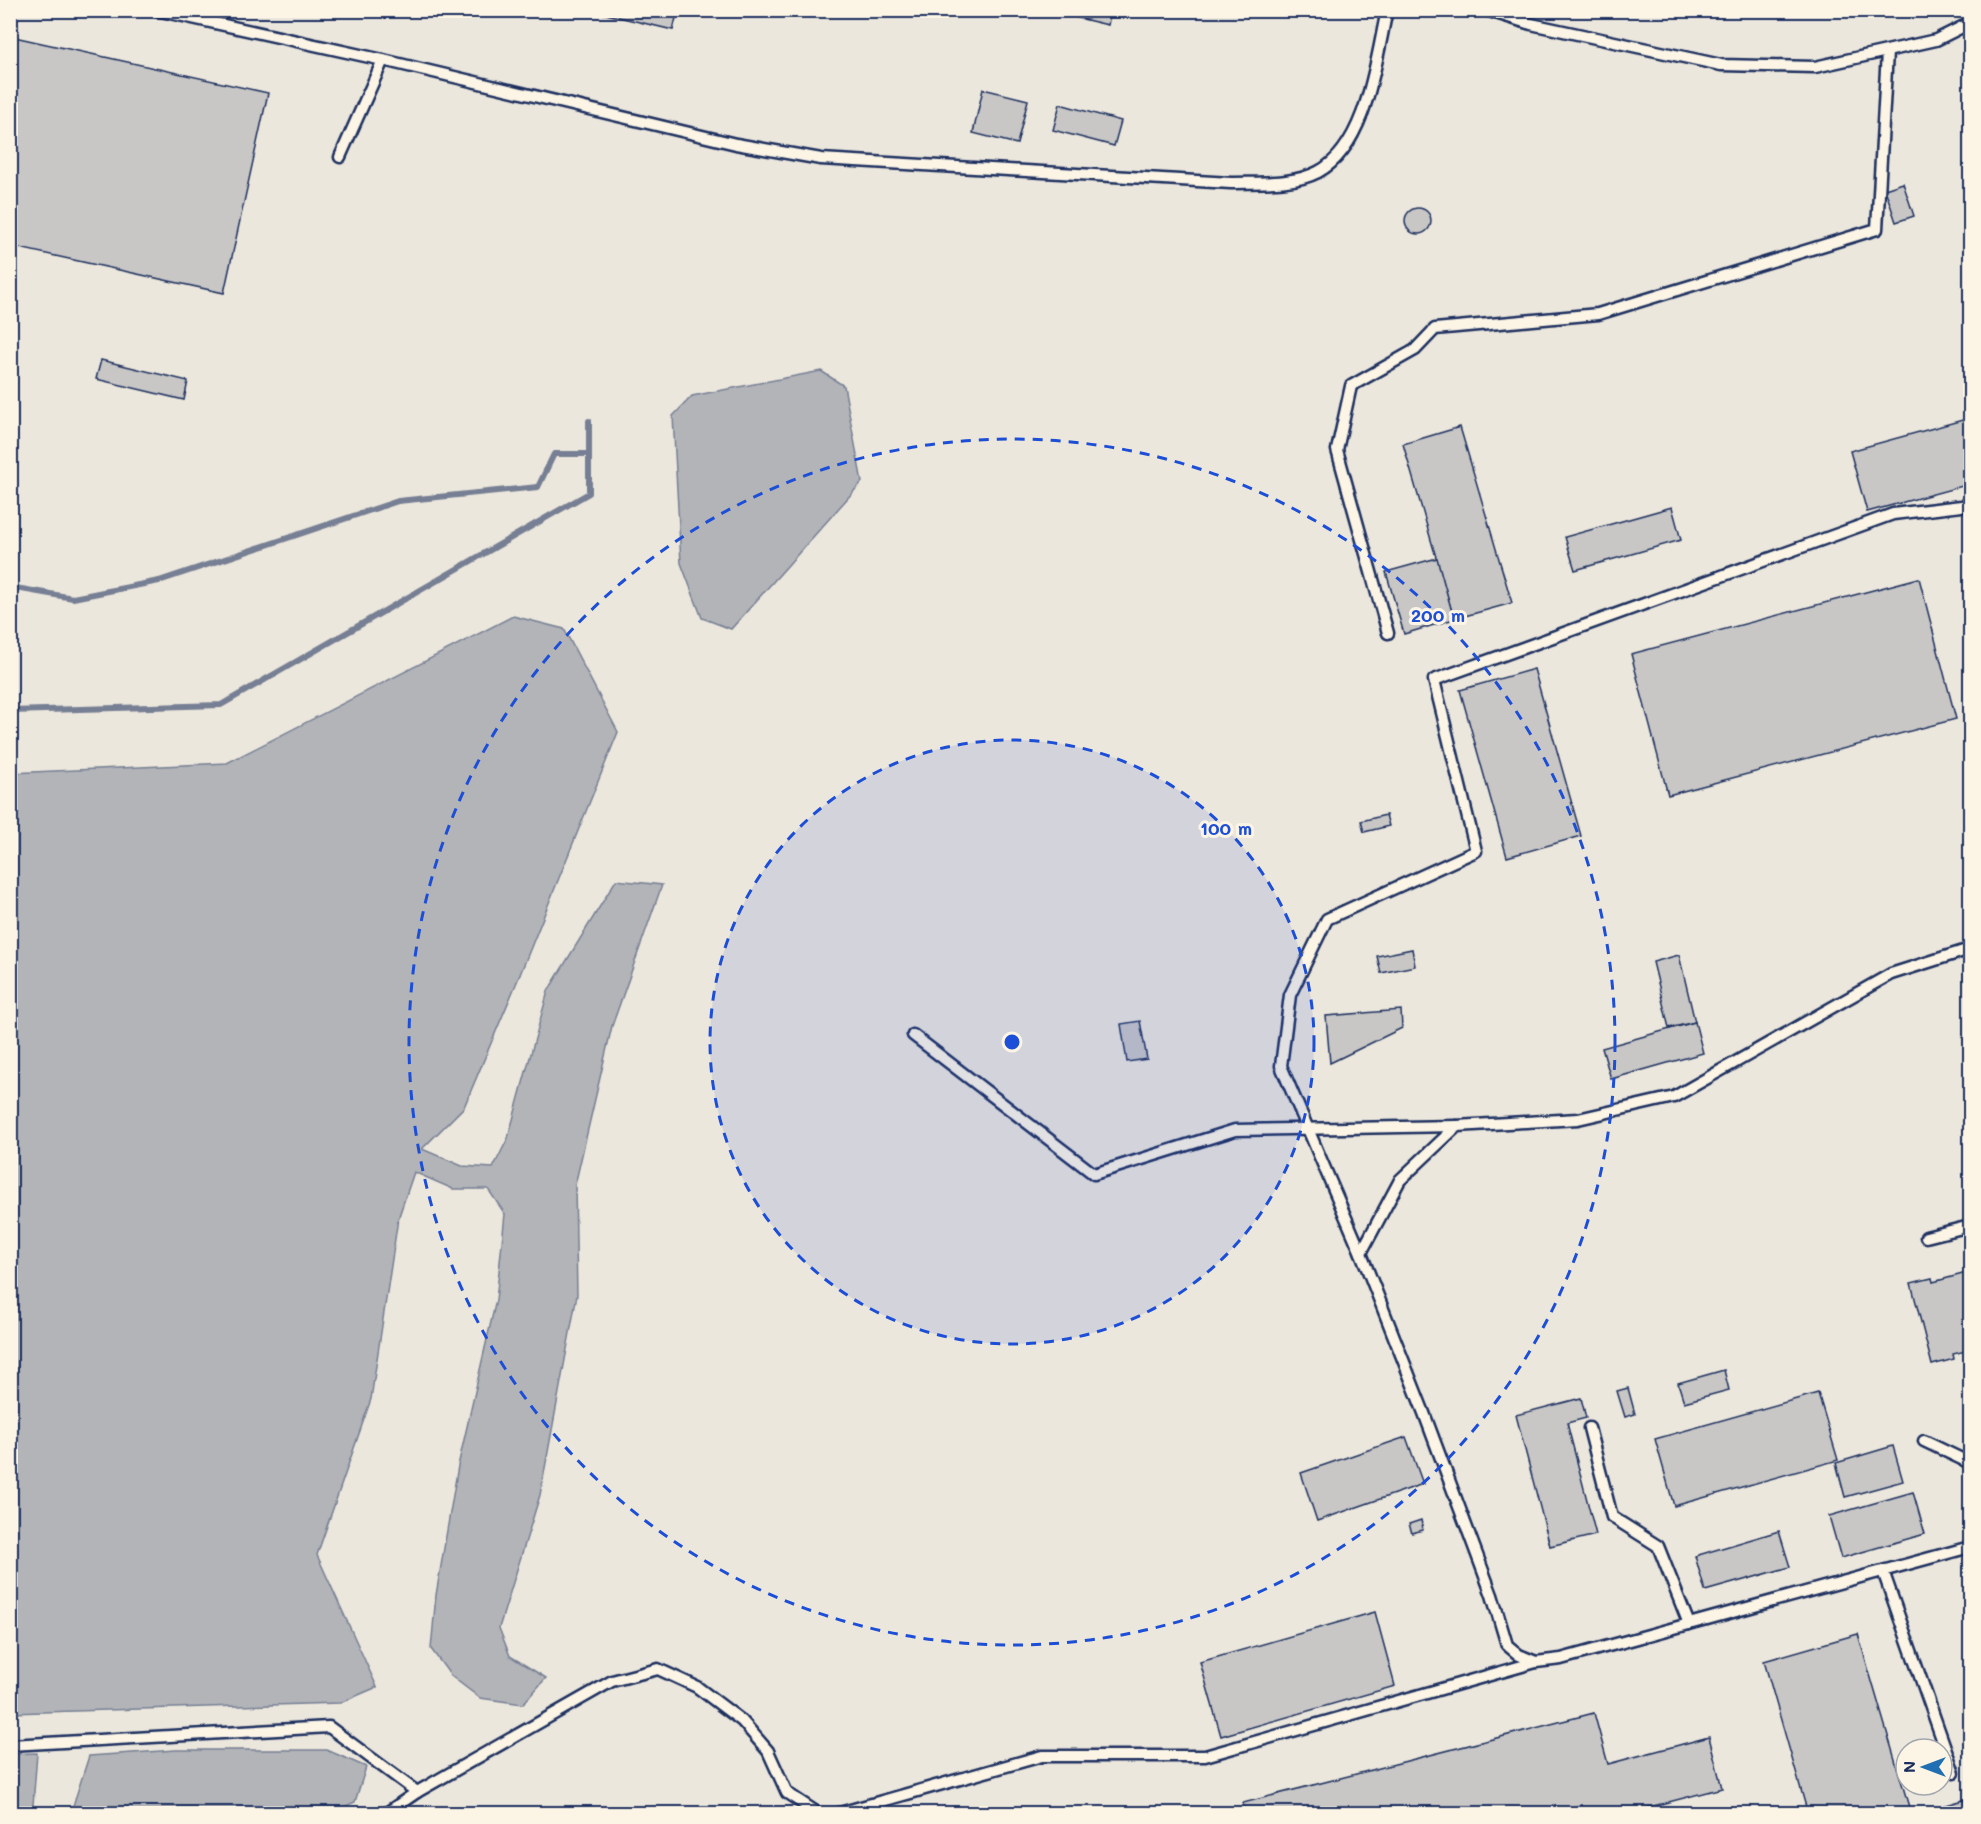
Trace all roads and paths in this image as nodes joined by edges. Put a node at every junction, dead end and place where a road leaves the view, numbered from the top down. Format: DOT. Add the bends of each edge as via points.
graph roads {
  1 [pos="156,10"];
  2 [pos="1387,10"];
  3 [pos="1486,10"];
  4 [pos="1971,23"];
  5 [pos="1887,52"];
  6 [pos="383,60"];
  7 [pos="340,158"];
  8 [pos="1971,505"];
  9 [pos="1388,633"];
  10 [pos="1971,949"];
  11 [pos="914,1035"];
  12 [pos="1457,1126"];
  13 [pos="1306,1127"];
  14 [pos="1971,1226"];
  15 [pos="1926,1237"];
  16 [pos="1361,1253"];
  17 [pos="1589,1428"];
  18 [pos="1923,1441"];
  19 [pos="1971,1463"];
  20 [pos="1971,1547"];
  21 [pos="1883,1571"];
  22 [pos="1689,1624"];
  23 [pos="1536,1662"];
  24 [pos="1941,1737"];
  25 [pos="10,1745"];
  26 [pos="417,1792"];
  27 [pos="385,1814"];
  28 [pos="819,1814"];
  29 [pos="836,1814"];
  1 -- 6 [label="lane"];
  2 -- 6 [label="lane" via="1364,110 1338,159 1316,173 1279,182 1231,183 821,159 736,144"];
  3 -- 5 [label="lane" via="1531,24 1721,65 1815,67"];
  4 -- 5 [label="lane" via="1936,40"];
  5 -- 9 [label="lane" via="1877,229 1598,314 1435,330 1415,350 1351,386 1337,450"];
  6 -- 7 [label="lane"];
  8 -- 13 [label="lane" via="1893,514 1434,680 1476,851 1327,919 1290,995 1281,1066"];
  10 -- 12 [label="lane" via="1891,974 1674,1097 1578,1119"];
  11 -- 13 [label="lane" via="1094,1174 1235,1130"];
  12 -- 13 [label="lane"];
  12 -- 16 [label="lane" via="1400,1180"];
  13 -- 16 [label="lane"];
  14 -- 15 [label="lane"];
  16 -- 23 [label="lane" via="1492,1595 1507,1645"];
  17 -- 22 [label="lane" via="1612,1517 1658,1546"];
  18 -- 19 [label="lane"];
  20 -- 21 [label="lane"];
  21 -- 22 [label="lane"];
  21 -- 24 [label="lane"];
  22 -- 23 [label="lane" via="1561,1659"];
  23 -- 29 [label="lane" via="1205,1756 1042,1756"];
  25 -- 26 [label="lane" via="328,1727"];
  26 -- 27 [label="lane"];
  26 -- 28 [label="lane" via="612,1681 658,1669 697,1687 742,1720 768,1751 787,1793"];
}
